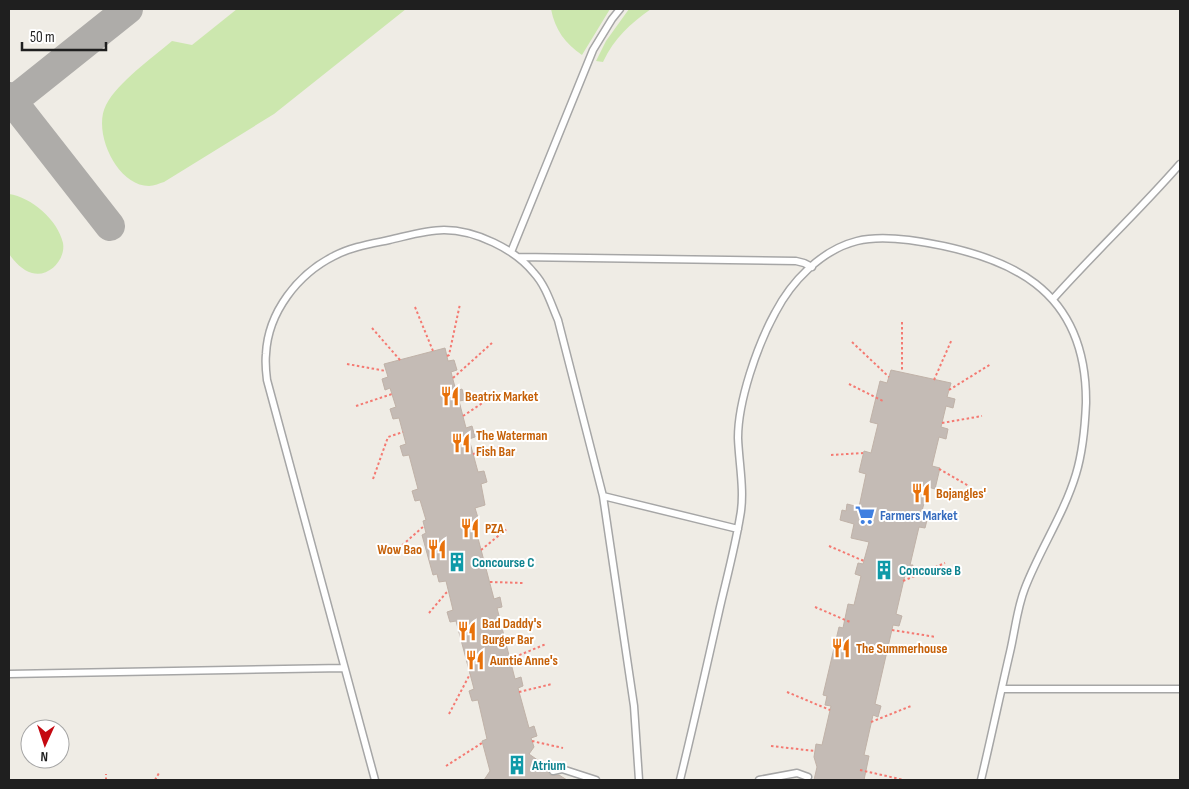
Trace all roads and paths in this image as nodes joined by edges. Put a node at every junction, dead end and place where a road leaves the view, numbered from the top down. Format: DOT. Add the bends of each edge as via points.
graph roads {
  1 [pos="620,9"];
  2 [pos="1180,164"];
  3 [pos="511,252"];
  4 [pos="518,257"];
  5 [pos="812,267"];
  6 [pos="1052,299"];
  7 [pos="460,304"];
  8 [pos="415,307"];
  9 [pos="902,322"];
  10 [pos="372,328"];
  11 [pos="952,339"];
  12 [pos="852,342"];
  13 [pos="492,343"];
  14 [pos="433,351"];
  15 [pos="447,356"];
  16 [pos="400,360"];
  17 [pos="348,364"];
  18 [pos="991,364"];
  19 [pos="386,371"];
  20 [pos="902,372"];
  21 [pos="889,377"];
  22 [pos="453,378"];
  23 [pos="934,380"];
  24 [pos="850,384"];
  25 [pos="949,390"];
  26 [pos="392,394"];
  27 [pos="493,396"];
  28 [pos="883,401"];
  29 [pos="356,406"];
  30 [pos="463,416"];
  31 [pos="982,416"];
  32 [pos="942,423"];
  33 [pos="403,432"];
  34 [pos="503,446"];
  35 [pos="863,453"];
  36 [pos="473,454"];
  37 [pos="831,455"];
  38 [pos="939,469"];
  39 [pos="373,479"];
  40 [pos="969,486"];
  41 [pos="603,496"];
  42 [pos="424,526"];
  43 [pos="508,528"];
  44 [pos="738,529"];
  45 [pos="829,546"];
  46 [pos="481,550"];
  47 [pos="391,555"];
  48 [pos="864,560"];
  49 [pos="945,563"];
  50 [pos="490,582"];
  51 [pos="903,582"];
  52 [pos="524,583"];
  53 [pos="448,592"];
  54 [pos="815,607"];
  55 [pos="429,613"];
  56 [pos="850,622"];
  57 [pos="892,630"];
  58 [pos="936,637"];
  59 [pos="546,644"];
  60 [pos="510,659"];
  61 [pos="344,668"];
  62 [pos="9,674"];
  63 [pos="470,674"];
  64 [pos="552,684"];
  65 [pos="1002,689"];
  66 [pos="1180,690"];
  67 [pos="519,692"];
  68 [pos="787,692"];
  69 [pos="911,706"];
  70 [pos="830,710"];
  71 [pos="450,714"];
  72 [pos="871,722"];
  73 [pos="532,740"];
  74 [pos="482,743"];
  75 [pos="771,746"];
  76 [pos="563,748"];
  77 [pos="815,751"];
  78 [pos="446,766"];
  79 [pos="860,770"];
  80 [pos="554,771"];
  81 [pos="159,773"];
  82 [pos="106,774"];
  83 [pos="808,778"];
  84 [pos="106,780"];
  85 [pos="155,780"];
  86 [pos="375,780"];
  87 [pos="596,780"];
  88 [pos="639,780"];
  89 [pos="680,780"];
  90 [pos="759,780"];
  91 [pos="904,780"];
  92 [pos="981,780"];
  1 -- 3 [label="lane" via="593,50"];
  2 -- 6 [label="lane"];
  3 -- 4 [label="lane"];
  3 -- 61 [label="lane" via="487,239 445,230 334,255 297,283 284,300 271,329 266,353 266,380"];
  4 -- 5 [label="lane" via="796,261"];
  4 -- 41 [label="lane" via="534,273 548,295 558,320"];
  5 -- 6 [label="lane" via="828,254 858,240 899,239 960,250 999,262 1036,284"];
  5 -- 44 [label="lane" via="781,302 757,353 738,427 742,513"];
  6 -- 65 [label="lane" via="1074,332 1084,369 1086,409 1082,451 1062,511 1024,590"];
  7 -- 15 [label="path"];
  8 -- 14 [label="path"];
  9 -- 20 [label="path"];
  10 -- 16 [label="path"];
  11 -- 23 [label="path"];
  12 -- 21 [label="path"];
  13 -- 22 [label="path"];
  17 -- 19 [label="path"];
  18 -- 25 [label="path"];
  24 -- 28 [label="path"];
  26 -- 29 [label="path"];
  27 -- 30 [label="path"];
  31 -- 32 [label="path"];
  33 -- 39 [label="path" via="388,437"];
  34 -- 36 [label="path"];
  35 -- 37 [label="path"];
  38 -- 40 [label="path"];
  41 -- 44 [label="lane"];
  41 -- 88 [label="lane" via="634,706"];
  42 -- 47 [label="path"];
  43 -- 46 [label="path"];
  44 -- 89 [label="lane"];
  45 -- 48 [label="path"];
  49 -- 51 [label="path"];
  50 -- 52 [label="path"];
  53 -- 55 [label="path"];
  54 -- 56 [label="path"];
  57 -- 58 [label="path"];
  59 -- 60 [label="path"];
  61 -- 62 [label="lane"];
  61 -- 86 [label="lane"];
  63 -- 71 [label="path"];
  64 -- 67 [label="path"];
  65 -- 66 [label="lane"];
  65 -- 92 [label="lane"];
  68 -- 70 [label="path"];
  69 -- 72 [label="path"];
  73 -- 76 [label="path"];
  74 -- 78 [label="path"];
  75 -- 77 [label="path"];
  79 -- 91 [label="path"];
  80 -- 87 [label="lane" via="562,769"];
  81 -- 85 [label="path"];
  82 -- 84 [label="path"];
  83 -- 90 [label="lane" via="796,773"];
}
